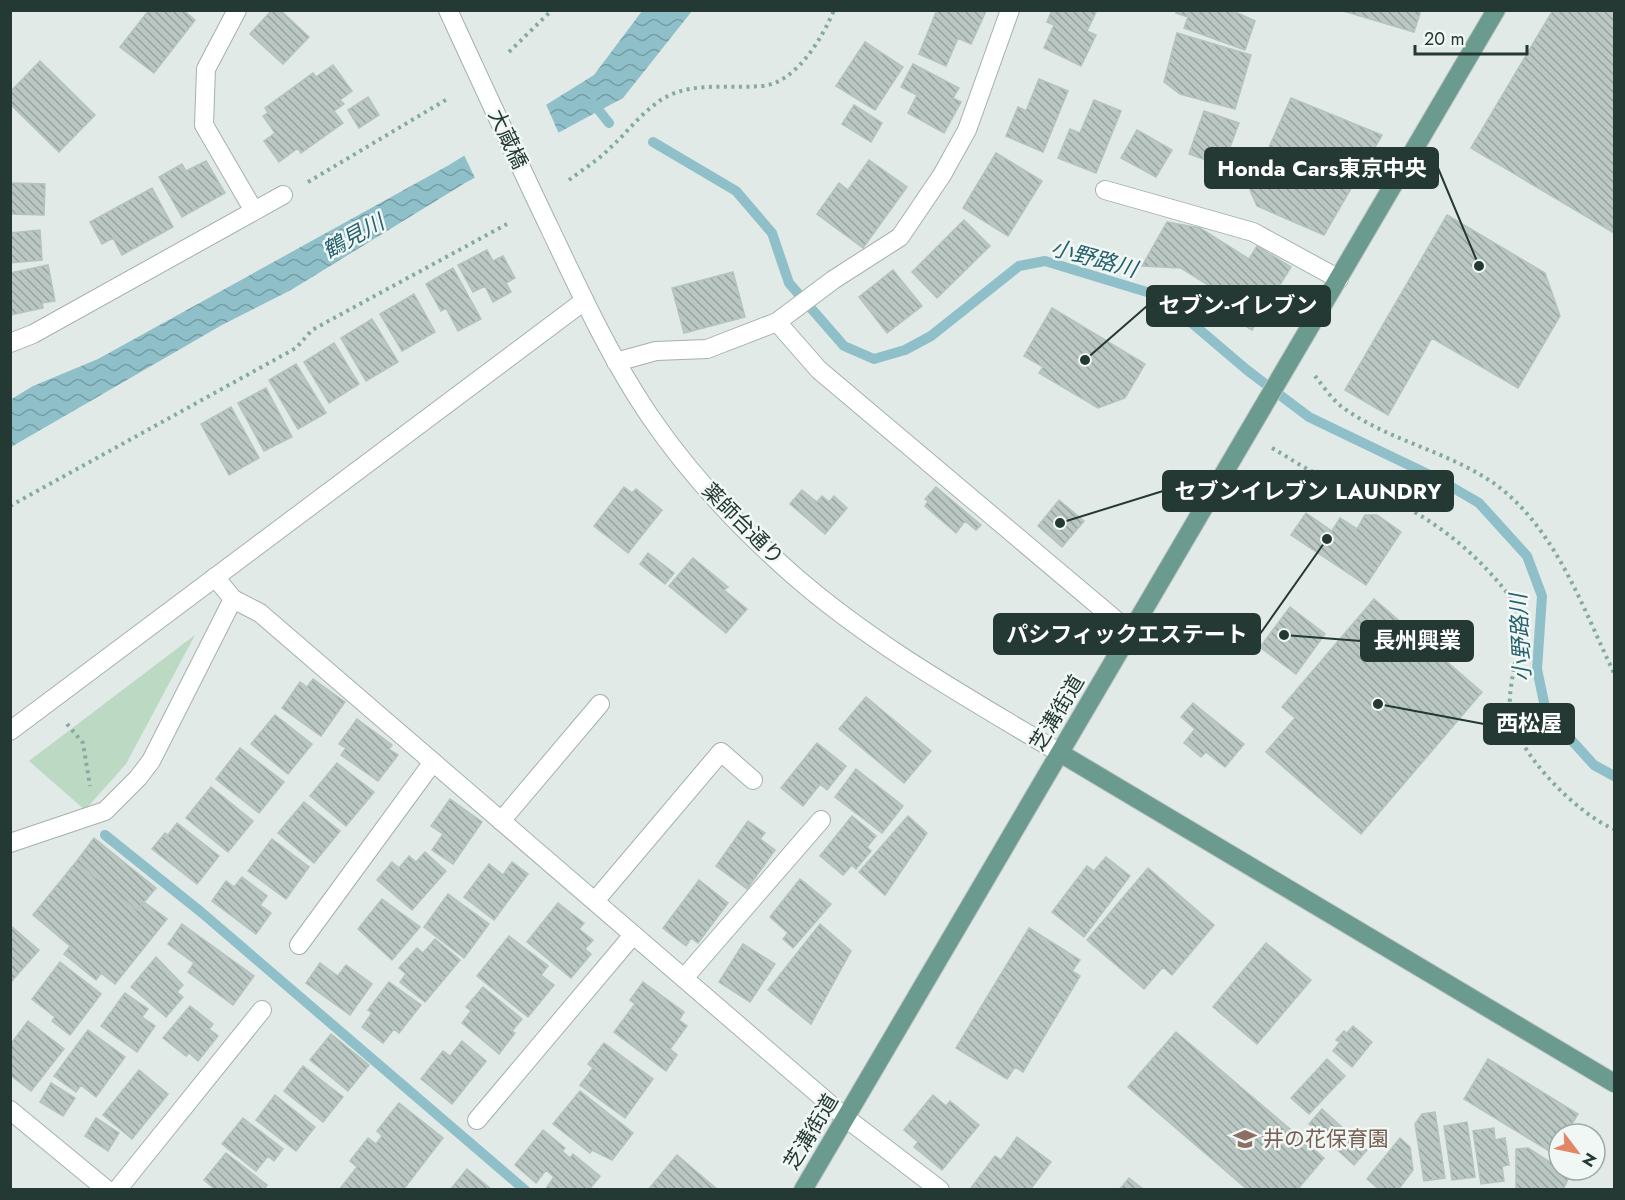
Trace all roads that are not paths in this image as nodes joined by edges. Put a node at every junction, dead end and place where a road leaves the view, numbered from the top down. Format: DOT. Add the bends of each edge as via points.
graph roads {
  1 [pos="237,10"];
  2 [pos="448,10"];
  3 [pos="1010,10"];
  4 [pos="1496,10"];
  5 [pos="1105,190"];
  6 [pos="283,195"];
  7 [pos="535,196"];
  8 [pos="254,211"];
  9 [pos="1339,279"];
  10 [pos="584,301"];
  11 [pos="777,322"];
  12 [pos="10,344"];
  13 [pos="616,362"];
  14 [pos="215,577"];
  15 [pos="233,599"];
  16 [pos="1131,633"];
  17 [pos="600,704"];
  18 [pos="10,731"];
  19 [pos="1060,753"];
  20 [pos="433,762"];
  21 [pos="753,780"];
  22 [pos="821,820"];
  23 [pos="501,821"];
  24 [pos="10,843"];
  25 [pos="595,901"];
  26 [pos="633,934"];
  27 [pos="299,945"];
  28 [pos="684,978"];
  29 [pos="262,1010"];
  30 [pos="1614,1083"];
  31 [pos="10,1110"];
  32 [pos="846,1118"];
  33 [pos="477,1120"];
  34 [pos="107,1190"];
  35 [pos="117,1190"];
  36 [pos="803,1190"];
  37 [pos="940,1190"];
  1 -- 8 [label="street" via="206,69 204,125"];
  2 -- 7 [label="street, 大蔵橋"];
  3 -- 11 [label="street" via="967,130 900,237"];
  4 -- 9 [label="main road, 芝溝街道"];
  5 -- 9 [label="street" via="1253,232"];
  6 -- 8 [label="street"];
  7 -- 10 [label="street, 薬師台通り"];
  8 -- 12 [label="street"];
  9 -- 16 [label="main road, 芝溝街道"];
  10 -- 13 [label="street, 薬師台通り"];
  10 -- 14 [label="street"];
  11 -- 13 [label="street" via="707,349 656,351"];
  11 -- 16 [label="street" via="819,370"];
  13 -- 19 [label="street, 薬師台通り" via="650,416 704,486 793,574 923,671"];
  14 -- 15 [label="street"];
  14 -- 18 [label="street"];
  15 -- 20 [label="street" via="260,613"];
  15 -- 24 [label="street" via="151,760 138,778 105,811"];
  16 -- 19 [label="main road, 芝溝街道"];
  17 -- 23 [label="street"];
  19 -- 30 [label="main road"];
  19 -- 32 [label="main road, 芝溝街道"];
  20 -- 23 [label="street"];
  20 -- 27 [label="street"];
  21 -- 25 [label="street" via="721,752"];
  22 -- 28 [label="street"];
  23 -- 25 [label="street"];
  25 -- 26 [label="street"];
  26 -- 28 [label="street"];
  26 -- 33 [label="street"];
  28 -- 32 [label="street"];
  29 -- 35 [label="street"];
  31 -- 34 [label="street"];
  32 -- 36 [label="main road, 芝溝街道"];
  32 -- 37 [label="street"];
}
